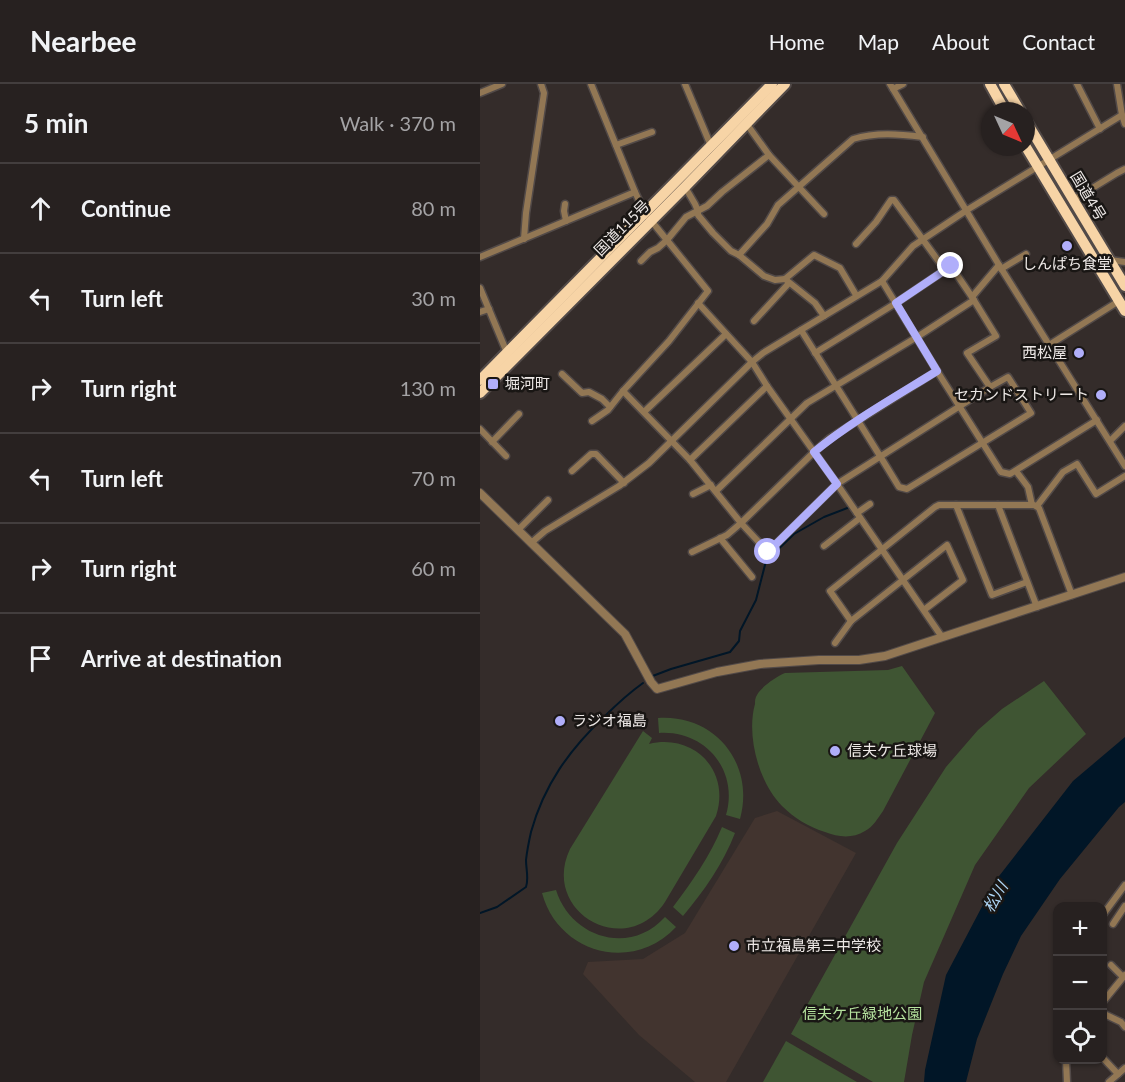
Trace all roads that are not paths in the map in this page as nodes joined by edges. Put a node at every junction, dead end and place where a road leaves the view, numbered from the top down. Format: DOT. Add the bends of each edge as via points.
graph roads {
  1 [pos="502,84"];
  2 [pos="541,84"];
  3 [pos="591,84"];
  4 [pos="685,84"];
  5 [pos="772,84"];
  6 [pos="785,84"];
  7 [pos="903,84"];
  8 [pos="990,84"];
  9 [pos="1004,84"];
  10 [pos="1077,84"];
  11 [pos="1117,84"];
  12 [pos="892,86"];
  13 [pos="480,93"];
  14 [pos="1000,102"];
  15 [pos="1015,102"];
  16 [pos="1122,115"];
  17 [pos="746,123"];
  18 [pos="1125,124"];
  19 [pos="1100,129"];
  20 [pos="652,132"];
  21 [pos="1035,136"];
  22 [pos="923,137"];
  23 [pos="616,145"];
  24 [pos="715,149"];
  25 [pos="769,156"];
  26 [pos="1032,156"];
  27 [pos="1049,160"];
  28 [pos="1038,166"];
  29 [pos="1125,169"];
  30 [pos="685,187"];
  31 [pos="799,188"];
  32 [pos="635,192"];
  33 [pos="1073,200"];
  34 [pos="565,204"];
  35 [pos="967,210"];
  36 [pos="698,211"];
  37 [pos="824,214"];
  38 [pos="648,217"];
  39 [pos="566,221"];
  40 [pos="524,239"];
  41 [pos="924,239"];
  42 [pos="667,240"];
  43 [pos="856,244"];
  44 [pos="740,255"];
  45 [pos="1026,255"];
  46 [pos="480,257"];
  47 [pos="1110,260"];
  48 [pos="641,261"];
  49 [pos="1125,262"];
  50 [pos="1000,267"];
  51 [pos="945,270"];
  52 [pos="787,281"];
  53 [pos="882,281"];
  54 [pos="1125,286"];
  55 [pos="480,288"];
  56 [pos="856,295"];
  57 [pos="973,298"];
  58 [pos="698,303"];
  59 [pos="896,303"];
  60 [pos="1122,306"];
  61 [pos="489,309"];
  62 [pos="480,312"];
  63 [pos="824,316"];
  64 [pos="754,321"];
  65 [pos="801,330"];
  66 [pos="726,334"];
  67 [pos="917,337"];
  68 [pos="1049,345"];
  69 [pos="815,352"];
  70 [pos="511,355"];
  71 [pos="752,362"];
  72 [pos="937,371"];
  73 [pos="562,374"];
  74 [pos="480,380"];
  75 [pos="767,386"];
  76 [pos="835,386"];
  77 [pos="990,387"];
  78 [pos="623,391"];
  79 [pos="480,393"];
  80 [pos="959,406"];
  81 [pos="610,407"];
  82 [pos="644,412"];
  83 [pos="519,414"];
  84 [pos="791,419"];
  85 [pos="858,420"];
  86 [pos="1097,420"];
  87 [pos="592,421"];
  88 [pos="1125,426"];
  89 [pos="480,429"];
  90 [pos="1110,441"];
  91 [pos="492,442"];
  92 [pos="672,442"];
  93 [pos="983,443"];
  94 [pos="814,452"];
  95 [pos="506,456"];
  96 [pos="881,457"];
  97 [pos="690,460"];
  98 [pos="1125,466"];
  99 [pos="572,471"];
  100 [pos="1016,471"];
  101 [pos="1125,476"];
  102 [pos="624,483"];
  103 [pos="837,484"];
  104 [pos="711,485"];
  105 [pos="716,491"];
  106 [pos="480,493"];
  107 [pos="693,494"];
  108 [pos="548,500"];
  109 [pos="870,504"];
  110 [pos="956,505"];
  111 [pos="998,505"];
  112 [pos="1034,506"];
  113 [pos="858,515"];
  114 [pos="741,523"];
  115 [pos="518,530"];
  116 [pos="720,538"];
  117 [pos="531,543"];
  118 [pos="824,546"];
  119 [pos="882,549"];
  120 [pos="692,552"];
  121 [pos="752,577"];
  122 [pos="1125,577"];
  123 [pos="903,580"];
  124 [pos="1027,582"];
  125 [pos="1072,595"];
  126 [pos="1037,607"];
  127 [pos="924,610"];
  128 [pos="851,621"];
  129 [pos="942,637"];
  130 [pos="835,643"];
  131 [pos="1125,885"];
  132 [pos="1125,906"];
  133 [pos="1107,909"];
  134 [pos="1113,924"];
  135 [pos="1111,965"];
  136 [pos="1124,976"];
  137 [pos="1107,997"];
  138 [pos="1107,1017"];
  139 [pos="1125,1027"];
  140 [pos="1107,1062"];
  141 [pos="1065,1064"];
  142 [pos="1125,1068"];
  143 [pos="1118,1074"];
  144 [pos="1067,1082"];
  145 [pos="1109,1082"];
  1 -- 13 [label="street"];
  2 -- 40 [label="street" via="544,93"];
  3 -- 23 [label="street"];
  4 -- 24 [label="street"];
  5 -- 24 [label="highway, 国道115号"];
  6 -- 17 [label="highway, 国道115号"];
  7 -- 12 [label="street"];
  8 -- 14 [label="highway"];
  9 -- 15 [label="highway"];
  10 -- 19 [label="street"];
  11 -- 16 [label="street"];
  12 -- 22 [label="street"];
  16 -- 18 [label="street"];
  16 -- 19 [label="street"];
  17 -- 24 [label="highway, 国道115号"];
  17 -- 25 [label="street"];
  19 -- 27 [label="street"];
  20 -- 23 [label="street"];
  21 -- 27 [label="highway, 国道4号"];
  22 -- 31 [label="street" via="880,134 853,139"];
  22 -- 35 [label="street"];
  23 -- 32 [label="street"];
  24 -- 30 [label="highway, 国道115号"];
  24 -- 38 [label="highway, 国道115号"];
  25 -- 31 [label="street"];
  25 -- 36 [label="street"];
  26 -- 28 [label="highway, 国道4号"];
  27 -- 28 [label="street"];
  27 -- 33 [label="highway, 国道4号"];
  28 -- 35 [label="street"];
  28 -- 60 [label="highway, 国道4号"];
  29 -- 33 [label="street"];
  30 -- 36 [label="street"];
  30 -- 38 [label="highway, 国道115号"];
  31 -- 37 [label="street"];
  31 -- 44 [label="street" via="778,205"];
  32 -- 38 [label="street"];
  32 -- 39 [label="street"];
  33 -- 47 [label="highway, 国道4号"];
  34 -- 39 [label="street"];
  35 -- 41 [label="street"];
  35 -- 50 [label="street"];
  36 -- 42 [label="street" via="686,217"];
  36 -- 44 [label="street" via="713,233"];
  38 -- 42 [label="street"];
  38 -- 70 [label="highway, 国道115号"];
  39 -- 40 [label="street"];
  40 -- 46 [label="street"];
  41 -- 43 [label="street" via="891,200"];
  41 -- 51 [label="street"];
  41 -- 53 [label="street"];
  42 -- 48 [label="street"];
  42 -- 58 [label="street" via="708,291"];
  44 -- 52 [label="street" via="764,276"];
  45 -- 50 [label="street"];
  47 -- 49 [label="street"];
  47 -- 54 [label="highway, 国道4号"];
  50 -- 57 [label="street"];
  50 -- 68 [label="street"];
  51 -- 57 [label="street" via="951,266"];
  51 -- 59 [label="street"];
  52 -- 56 [label="street" via="814,255 840,268"];
  52 -- 63 [label="street" via="815,303"];
  52 -- 64 [label="street"];
  53 -- 56 [label="street"];
  53 -- 59 [label="street"];
  55 -- 61 [label="street"];
  56 -- 63 [label="street"];
  57 -- 67 [label="street"];
  57 -- 77 [label="street" via="996,336 967,353"];
  58 -- 66 [label="street"];
  58 -- 78 [label="street"];
  59 -- 67 [label="street"];
  59 -- 69 [label="street"];
  60 -- 68 [label="street"];
  61 -- 62 [label="street"];
  61 -- 70 [label="street"];
  63 -- 65 [label="street"];
  65 -- 69 [label="street"];
  65 -- 71 [label="street"];
  66 -- 71 [label="street"];
  66 -- 82 [label="street"];
  67 -- 72 [label="street"];
  67 -- 76 [label="street"];
  68 -- 86 [label="street"];
  69 -- 76 [label="street"];
  70 -- 74 [label="highway, 国道115号"];
  70 -- 79 [label="highway, 国道115号"];
  71 -- 75 [label="street"];
  71 -- 92 [label="street"];
  72 -- 80 [label="street"];
  72 -- 85 [label="street"];
  73 -- 81 [label="street" via="582,393 589,392"];
  75 -- 84 [label="street"];
  75 -- 97 [label="street"];
  76 -- 84 [label="street" via="807,403"];
  76 -- 85 [label="street"];
  77 -- 80 [label="street"];
  77 -- 93 [label="street" via="1008,377 1031,413"];
  78 -- 81 [label="street"];
  78 -- 82 [label="street"];
  80 -- 93 [label="street"];
  80 -- 96 [label="street"];
  81 -- 87 [label="street"];
  82 -- 92 [label="street"];
  83 -- 91 [label="street"];
  84 -- 94 [label="street"];
  84 -- 105 [label="street"];
  85 -- 94 [label="street"];
  85 -- 96 [label="street"];
  86 -- 90 [label="street"];
  86 -- 100 [label="street"];
  88 -- 90 [label="street"];
  89 -- 91 [label="street"];
  90 -- 98 [label="street"];
  91 -- 95 [label="street"];
  92 -- 97 [label="street"];
  92 -- 102 [label="street"];
  93 -- 96 [label="street" via="908,489 899,487"];
  93 -- 100 [label="street" via="1001,472"];
  94 -- 103 [label="street"];
  94 -- 114 [label="street"];
  96 -- 103 [label="street"];
  97 -- 104 [label="street"];
  99 -- 102 [label="street" via="596,454"];
  100 -- 112 [label="street" via="1028,487"];
  101 -- 112 [label="street" via="1096,494 1077,464 1063,472"];
  102 -- 117 [label="street"];
  103 -- 113 [label="street"];
  103 -- 114 [label="street" via="768,552"];
  104 -- 105 [label="street"];
  104 -- 107 [label="street"];
  105 -- 114 [label="street"];
  106 -- 115 [label="street"];
  108 -- 115 [label="street"];
  109 -- 113 [label="street"];
  110 -- 111 [label="street"];
  110 -- 119 [label="street" via="935,507"];
  110 -- 124 [label="street" via="992,595"];
  111 -- 112 [label="street"];
  111 -- 124 [label="street"];
  112 -- 125 [label="street" via="1039,508"];
  113 -- 118 [label="street"];
  113 -- 119 [label="street"];
  114 -- 116 [label="street"];
  115 -- 117 [label="street"];
  116 -- 120 [label="street"];
  116 -- 121 [label="street"];
  117 -- 129 [label="street" via="625,634 657,689 760,664 885,656"];
  119 -- 123 [label="street"];
  119 -- 128 [label="street" via="830,591"];
  122 -- 125 [label="street"];
  123 -- 127 [label="street"];
  123 -- 127 [label="street" via="947,545 963,580"];
  123 -- 128 [label="street"];
  124 -- 126 [label="street"];
  125 -- 126 [label="street"];
  126 -- 129 [label="street"];
  127 -- 129 [label="street"];
  128 -- 130 [label="street"];
  131 -- 133 [label="street"];
  132 -- 134 [label="street"];
  135 -- 136 [label="street"];
  136 -- 137 [label="street"];
  138 -- 139 [label="street"];
  140 -- 143 [label="street"];
  141 -- 144 [label="street"];
  142 -- 143 [label="street"];
  143 -- 145 [label="street"];
}
